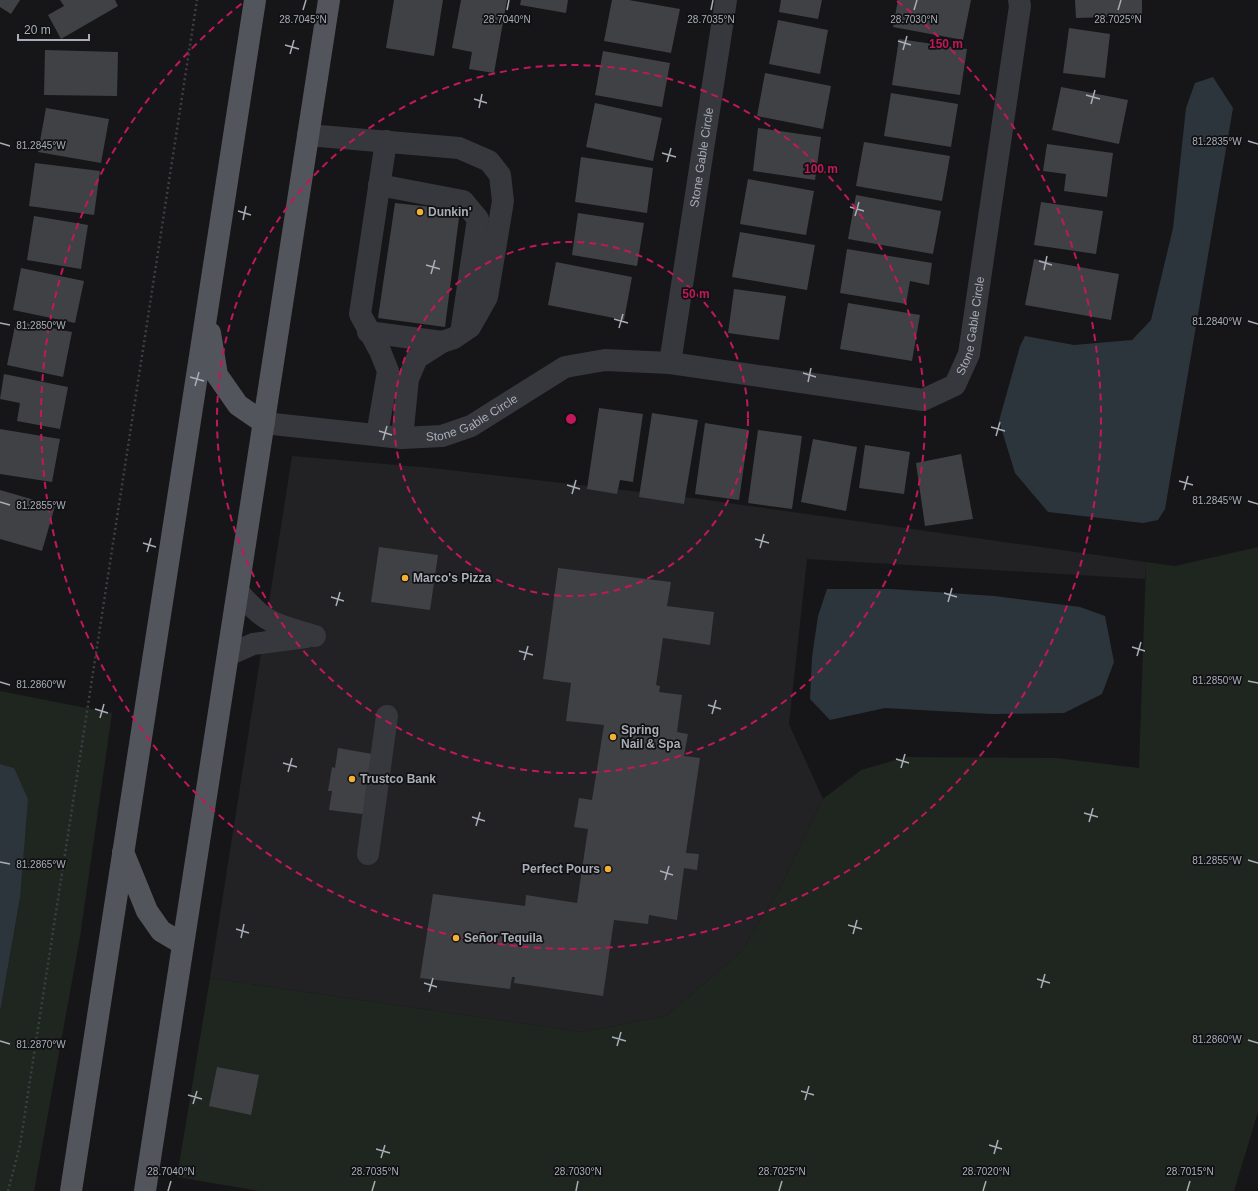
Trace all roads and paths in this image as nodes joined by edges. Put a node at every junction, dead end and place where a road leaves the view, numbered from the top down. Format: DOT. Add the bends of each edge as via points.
graph roads {
  1 [pos="197,0"];
  2 [pos="255,0"];
  3 [pos="329,0"];
  4 [pos="726,0"];
  5 [pos="1019,0"];
  6 [pos="308,135"];
  7 [pos="386,141"];
  8 [pos="379,185"];
  9 [pos="207,316"];
  10 [pos="368,332"];
  11 [pos="452,338"];
  12 [pos="670,363"];
  13 [pos="264,423"];
  14 [pos="377,436"];
  15 [pos="402,438"];
  16 [pos="238,592"];
  17 [pos="228,655"];
  18 [pos="395,717"];
  19 [pos="123,852"];
  20 [pos="375,855"];
  21 [pos="183,944"];
  22 [pos="8,1191"];
  23 [pos="71,1191"];
  24 [pos="145,1191"];
  1 -- 22 [label="path" via="20,1146"];
  2 -- 9 [label="main road"];
  3 -- 6 [label="main road"];
  4 -- 12 [label="street, Stone Gable Circle"];
  5 -- 12 [label="street, Stone Gable Circle" via="969,354 956,385 923,400"];
  6 -- 7 [label="street"];
  6 -- 13 [label="main road"];
  7 -- 8 [label="street"];
  7 -- 11 [label="street" via="459,148 489,161 500,175 503,201 488,297 470,327"];
  8 -- 10 [label="street" via="360,314"];
  8 -- 11 [label="street" via="463,200 478,219"];
  9 -- 13 [label="main road" via="217,375 238,405"];
  9 -- 19 [label="main road"];
  10 -- 11 [label="street"];
  10 -- 14 [label="street" via="380,351 388,371"];
  11 -- 15 [label="street" via="417,358 408,379"];
  12 -- 15 [label="street, Stone Gable Circle" via="605,360 565,367 471,426 442,436"];
  13 -- 14 [label="street, Stone Gable Circle"];
  13 -- 16 [label="main road"];
  14 -- 15 [label="street, Stone Gable Circle"];
  16 -- 17 [label="main road"];
  16 -- 17 [label="street" via="267,619 315,636 270,640"];
  17 -- 21 [label="main road"];
  18 -- 20 [label="street"];
  19 -- 21 [label="main road" via="147,911 161,931"];
  19 -- 23 [label="main road"];
  21 -- 24 [label="main road"];
}
